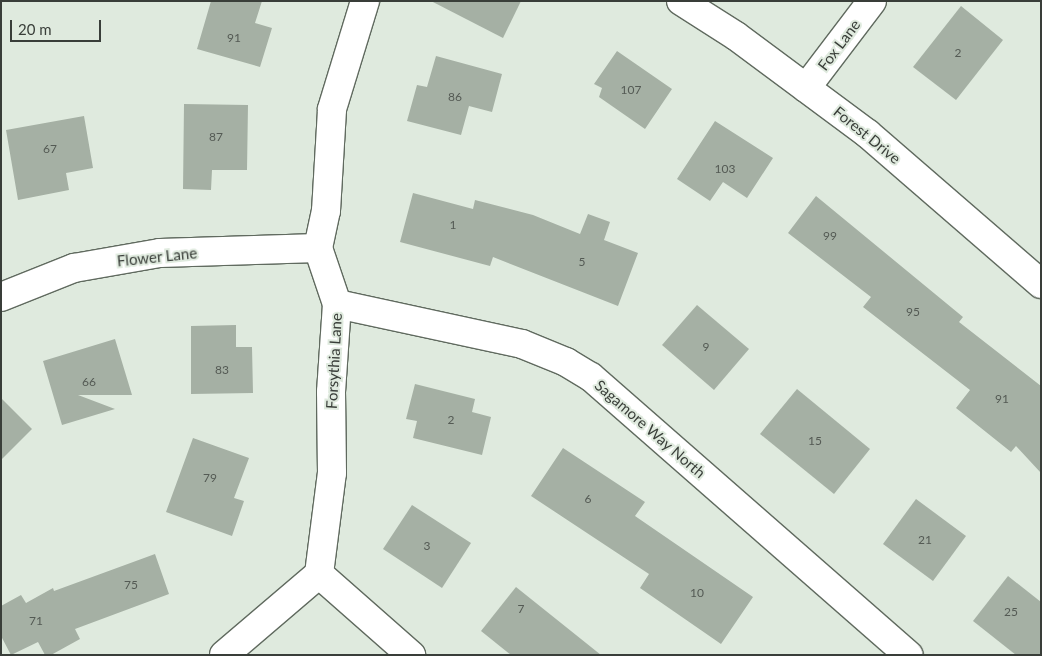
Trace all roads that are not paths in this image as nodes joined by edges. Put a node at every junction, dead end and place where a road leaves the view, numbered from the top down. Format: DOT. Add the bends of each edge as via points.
graph roads {
  1 [pos="366,1"];
  2 [pos="681,1"];
  3 [pos="872,1"];
  4 [pos="806,88"];
  5 [pos="318,248"];
  6 [pos="1041,284"];
  7 [pos="1,297"];
  8 [pos="337,304"];
  9 [pos="319,574"];
  10 [pos="224,655"];
  11 [pos="411,655"];
  12 [pos="909,655"];
  1 -- 5 [label="street" via="354,28 332,108 326,211"];
  2 -- 4 [label="street, Forest Drive" via="736,36"];
  3 -- 4 [label="street, Fox Lane"];
  4 -- 6 [label="street, Forest Drive" via="868,134"];
  5 -- 7 [label="street, Flower Lane" via="160,253 74,268"];
  5 -- 8 [label="street, Forsythia Lane"];
  8 -- 9 [label="street, Forsythia Lane" via="331,392 332,472"];
  8 -- 12 [label="street, Sagamore Way North" via="522,344 566,362 598,384"];
  9 -- 10 [label="street"];
  9 -- 11 [label="street"];
}
